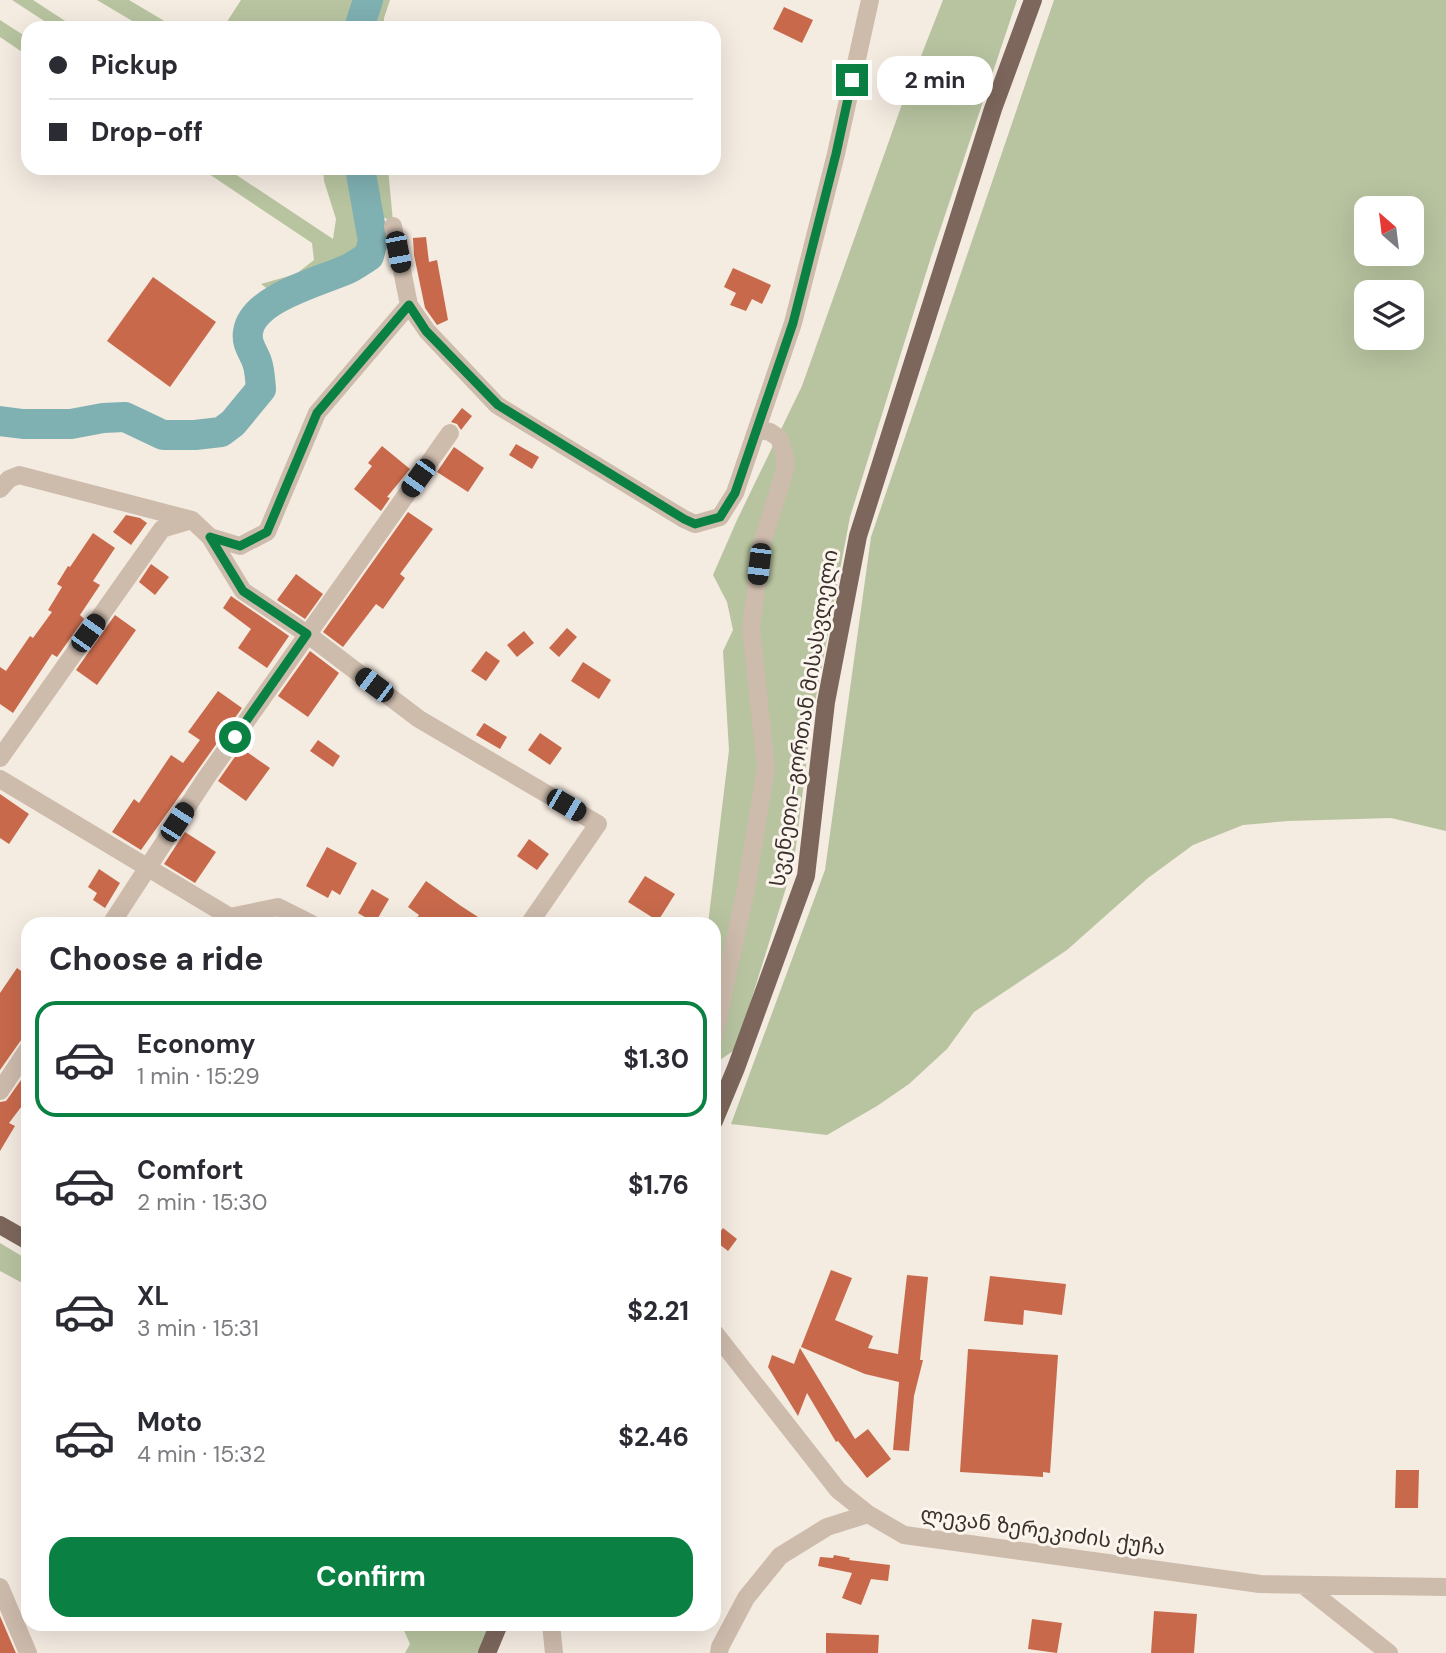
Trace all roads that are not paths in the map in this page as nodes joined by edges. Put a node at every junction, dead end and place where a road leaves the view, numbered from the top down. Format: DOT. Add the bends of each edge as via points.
graph roads {
  1 [pos="870,0"];
  2 [pos="1033,0"];
  3 [pos="393,226"];
  4 [pos="409,305"];
  5 [pos="757,429"];
  6 [pos="450,433"];
  7 [pos="0,489"];
  8 [pos="192,520"];
  9 [pos="210,537"];
  10 [pos="307,634"];
  11 [pos="0,758"];
  12 [pos="0,779"];
  13 [pos="148,867"];
  14 [pos="116,917"];
  15 [pos="230,917"];
  16 [pos="230,917"];
  17 [pos="298,917"];
  18 [pos="534,917"];
  19 [pos="721,1004"];
  20 [pos="21,1060"];
  21 [pos="0,1091"];
  22 [pos="721,1104"];
  23 [pos="0,1225"];
  24 [pos="21,1237"];
  25 [pos="721,1341"];
  26 [pos="868,1514"];
  27 [pos="1304,1585"];
  28 [pos="0,1587"];
  29 [pos="1446,1587"];
  30 [pos="496,1631"];
  31 [pos="552,1631"];
  32 [pos="28,1653"];
  33 [pos="487,1653"];
  34 [pos="554,1653"];
  35 [pos="719,1653"];
  36 [pos="1390,1653"];
  1 -- 5 [label="street" via="797,311"];
  2 -- 22 [label="main road, სვენეთი-გორთან მისასვლელი" via="993,109 858,536 826,702 806,876"];
  3 -- 4 [label="street"];
  4 -- 5 [label="street" via="426,331 498,405 695,524 720,517 735,493"];
  4 -- 9 [label="street" via="317,413 267,532 240,546"];
  5 -- 19 [label="street" via="779,438 785,470 762,543 751,628 766,768"];
  6 -- 10 [label="street"];
  7 -- 8 [label="street" via="19,475"];
  8 -- 9 [label="street"];
  8 -- 11 [label="street" via="162,529"];
  9 -- 10 [label="street" via="243,591"];
  10 -- 13 [label="street"];
  10 -- 18 [label="street" via="419,719 598,824"];
  12 -- 13 [label="street"];
  13 -- 14 [label="street"];
  13 -- 16 [label="street"];
  15 -- 17 [label="street" via="278,907"];
  20 -- 21 [label="street"];
  23 -- 24 [label="main road"];
  25 -- 26 [label="street, ლევან ზერეკიძის ქუჩა" via="838,1490"];
  26 -- 27 [label="street, ლევან ზერეკიძის ქუჩა" via="904,1535 1260,1584"];
  26 -- 35 [label="street" via="827,1527 780,1556 746,1598"];
  27 -- 29 [label="street, ლევან ზერეკიძის ქუჩა"];
  27 -- 36 [label="street"];
  28 -- 32 [label="street"];
  30 -- 33 [label="main road"];
  31 -- 34 [label="street"];
}
